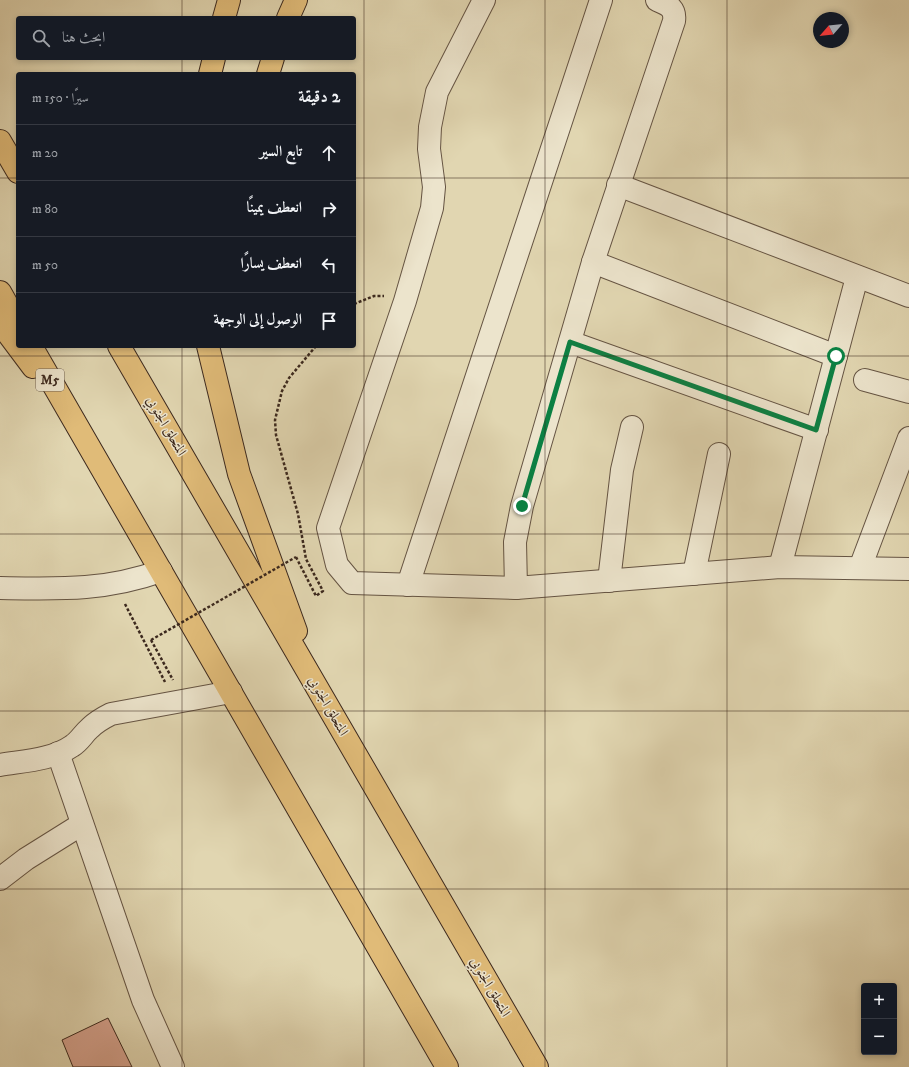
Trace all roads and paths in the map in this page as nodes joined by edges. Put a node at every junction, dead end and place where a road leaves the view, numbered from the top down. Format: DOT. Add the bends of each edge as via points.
graph roads {
  1 [pos="229,0"];
  2 [pos="296,0"];
  3 [pos="484,0"];
  4 [pos="601,0"];
  5 [pos="657,0"];
  6 [pos="225,16"];
  7 [pos="289,16"];
  8 [pos="214,60"];
  9 [pos="272,60"];
  10 [pos="210,72"];
  11 [pos="269,72"];
  12 [pos="0,141"];
  13 [pos="16,169"];
  14 [pos="618,185"];
  15 [pos="593,262"];
  16 [pos="857,277"];
  17 [pos="0,292"];
  18 [pos="909,296"];
  19 [pos="405,301"];
  20 [pos="356,303"];
  21 [pos="16,320"];
  22 [pos="0,323"];
  23 [pos="570,342"];
  24 [pos="16,344"];
  25 [pos="19,348"];
  26 [pos="31,348"];
  27 [pos="120,348"];
  28 [pos="208,348"];
  29 [pos="314,348"];
  30 [pos="836,356"];
  31 [pos="865,380"];
  32 [pos="909,392"];
  33 [pos="69,414"];
  34 [pos="632,426"];
  35 [pos="816,430"];
  36 [pos="909,438"];
  37 [pos="719,454"];
  38 [pos="780,567"];
  39 [pos="908,567"];
  40 [pos="860,568"];
  41 [pos="161,571"];
  42 [pos="694,574"];
  43 [pos="609,581"];
  44 [pos="116,584"];
  45 [pos="408,585"];
  46 [pos="0,588"];
  47 [pos="516,588"];
  48 [pos="174,682"];
  49 [pos="168,687"];
  50 [pos="317,687"];
  51 [pos="231,692"];
  52 [pos="58,754"];
  53 [pos="0,765"];
  54 [pos="82,824"];
  55 [pos="0,879"];
  56 [pos="173,1067"];
  57 [pos="447,1067"];
  58 [pos="536,1067"];
  1 -- 6 [label="highway"];
  2 -- 7 [label="highway"];
  3 -- 19 [label="street" via="437,92 429,142 434,187 432,208"];
  4 -- 45 [label="street"];
  5 -- 14 [label="street" via="670,6 674,21"];
  8 -- 10 [label="highway"];
  9 -- 11 [label="highway"];
  12 -- 13 [label="highway"];
  14 -- 15 [label="street"];
  14 -- 16 [label="street"];
  15 -- 23 [label="street"];
  15 -- 30 [label="street"];
  16 -- 18 [label="street"];
  16 -- 30 [label="street"];
  17 -- 21 [label="highway"];
  19 -- 20 [label="path" via="387,296 374,296"];
  19 -- 45 [label="street" via="328,528 337,565 352,583"];
  22 -- 24 [label="highway"];
  23 -- 35 [label="street"];
  23 -- 47 [label="street" via="518,524 515,550"];
  25 -- 33 [label="highway"];
  26 -- 33 [label="highway, M5"];
  27 -- 50 [label="highway, المتحلق الجنوبي"];
  28 -- 50 [label="highway" via="239,474"];
  29 -- 48 [label="path, bridge" via="289,378 282,391 275,420 276,435 298,514 306,559 323,591 316,596 296,557 151,640"];
  30 -- 35 [label="street"];
  31 -- 32 [label="street"];
  33 -- 41 [label="highway"];
  34 -- 43 [label="street" via="622,470"];
  35 -- 38 [label="street"];
  36 -- 40 [label="street"];
  37 -- 42 [label="street"];
  38 -- 40 [label="street"];
  38 -- 42 [label="street"];
  39 -- 40 [label="street"];
  41 -- 44 [label="street"];
  41 -- 51 [label="highway"];
  42 -- 43 [label="street"];
  43 -- 47 [label="street"];
  44 -- 46 [label="street" via="81,589"];
  44 -- 49 [label="path" via="144,644"];
  45 -- 47 [label="street"];
  50 -- 58 [label="highway, المتحلق الجنوبي"];
  51 -- 52 [label="street" via="110,714 89,728 73,746"];
  51 -- 57 [label="highway"];
  52 -- 53 [label="street"];
  52 -- 54 [label="street"];
  54 -- 55 [label="street" via="26,859"];
  54 -- 56 [label="street" via="143,1000"];
}
